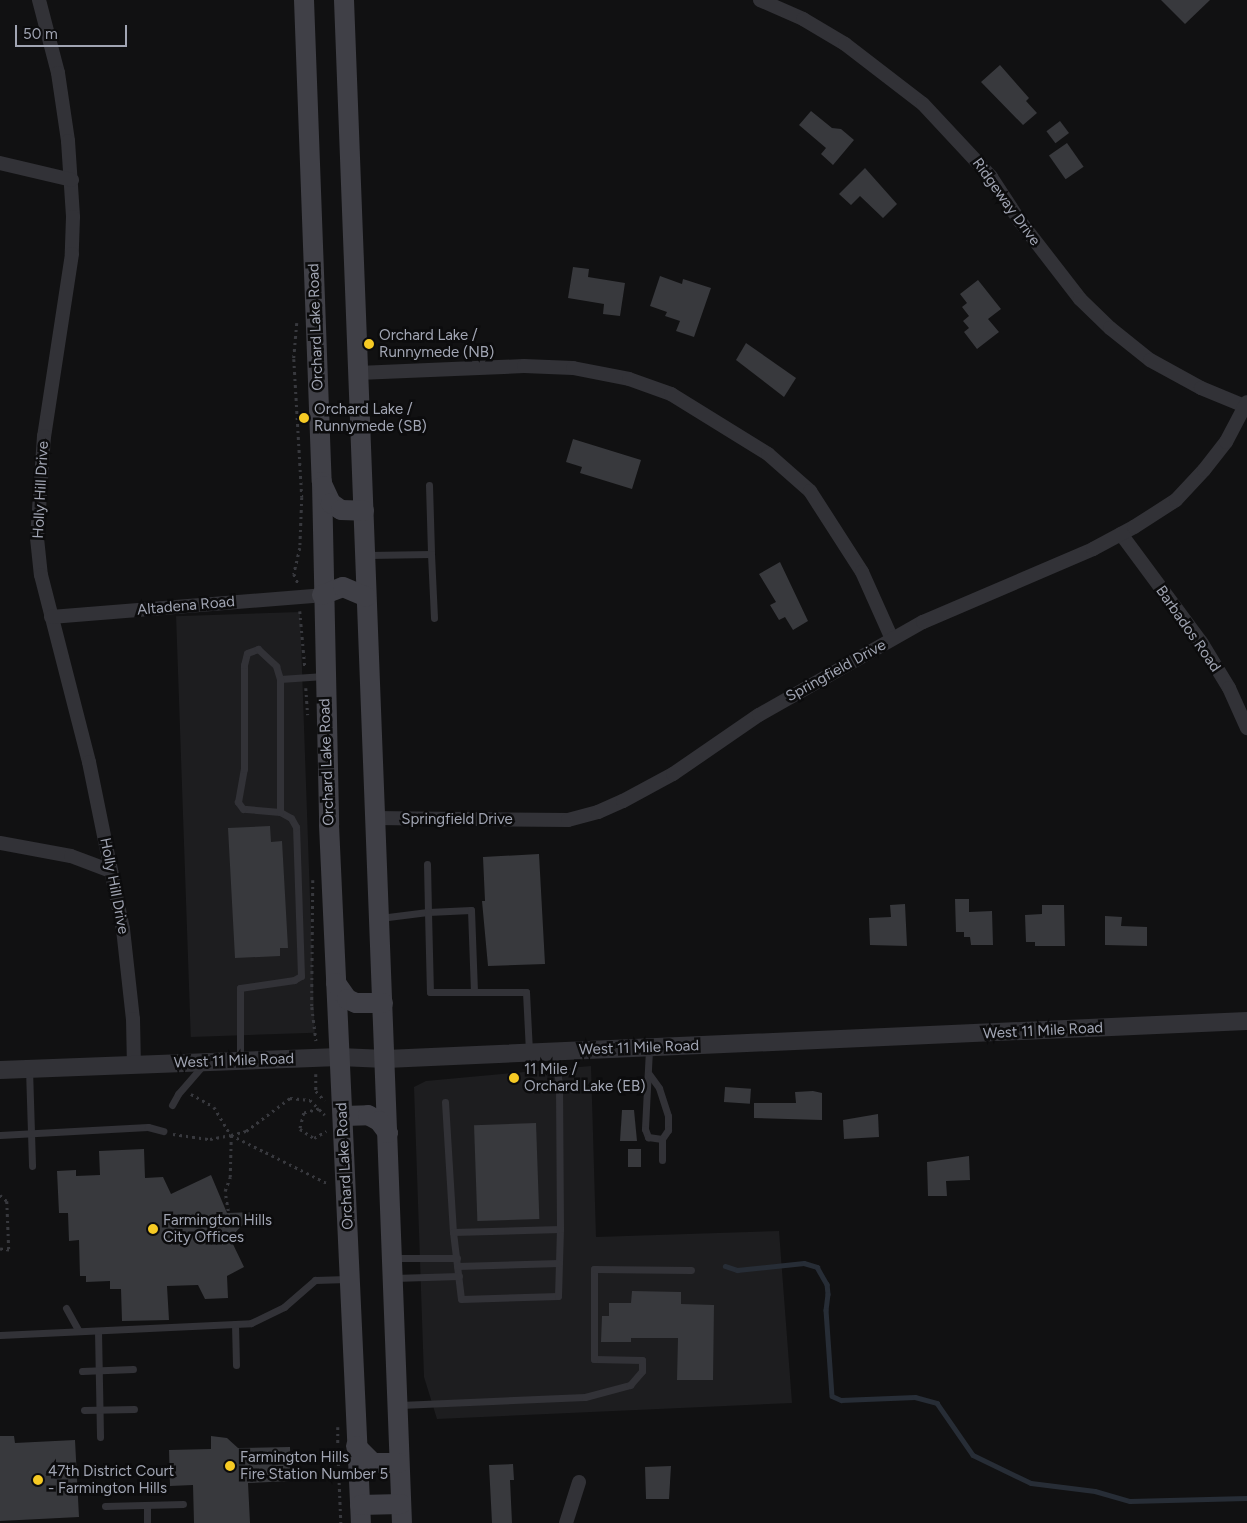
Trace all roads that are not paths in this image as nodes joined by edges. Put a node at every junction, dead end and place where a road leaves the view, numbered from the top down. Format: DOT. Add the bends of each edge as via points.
graph roads {
  1 [pos="39,0"];
  2 [pos="304,0"];
  3 [pos="344,0"];
  4 [pos="760,0"];
  5 [pos="0,163"];
  6 [pos="72,180"];
  7 [pos="358,373"];
  8 [pos="1246,405"];
  9 [pos="322,482"];
  10 [pos="429,486"];
  11 [pos="364,511"];
  12 [pos="1122,534"];
  13 [pos="431,554"];
  14 [pos="365,555"];
  15 [pos="322,595"];
  16 [pos="366,597"];
  17 [pos="50,617"];
  18 [pos="434,618"];
  19 [pos="892,639"];
  20 [pos="315,677"];
  21 [pos="280,679"];
  22 [pos="1247,728"];
  23 [pos="280,812"];
  24 [pos="374,818"];
  25 [pos="0,843"];
  26 [pos="426,864"];
  27 [pos="111,871"];
  28 [pos="428,912"];
  29 [pos="380,918"];
  30 [pos="336,982"];
  31 [pos="474,992"];
  32 [pos="384,1003"];
  33 [pos="1247,1021"];
  34 [pos="649,1047"];
  35 [pos="553,1051"];
  36 [pos="529,1052"];
  37 [pos="338,1058"];
  38 [pos="386,1059"];
  39 [pos="240,1061"];
  40 [pos="206,1062"];
  41 [pos="134,1065"];
  42 [pos="29,1069"];
  43 [pos="0,1070"];
  44 [pos="649,1074"];
  45 [pos="445,1102"];
  46 [pos="172,1105"];
  47 [pos="336,1117"];
  48 [pos="164,1131"];
  49 [pos="31,1133"];
  50 [pos="388,1133"];
  51 [pos="0,1135"];
  52 [pos="662,1139"];
  53 [pos="662,1160"];
  54 [pos="32,1166"];
  55 [pos="560,1229"];
  56 [pos="453,1232"];
  57 [pos="393,1258"];
  58 [pos="457,1262"];
  59 [pos="559,1263"];
  60 [pos="692,1270"];
  61 [pos="459,1276"];
  62 [pos="394,1278"];
  63 [pos="351,1279"];
  64 [pos="66,1308"];
  65 [pos="235,1324"];
  66 [pos="98,1331"];
  67 [pos="79,1332"];
  68 [pos="0,1335"];
  69 [pos="236,1365"];
  70 [pos="133,1369"];
  71 [pos="99,1370"];
  72 [pos="82,1371"];
  73 [pos="397,1405"];
  74 [pos="134,1409"];
  75 [pos="84,1410"];
  76 [pos="99,1410"];
  77 [pos="100,1437"];
  78 [pos="356,1446"];
  79 [pos="399,1463"];
  80 [pos="579,1482"];
  81 [pos="183,1504"];
  82 [pos="147,1505"];
  83 [pos="104,1506"];
  84 [pos="401,1513"];
  85 [pos="360,1514"];
  86 [pos="147,1523"];
  87 [pos="566,1523"];
  1 -- 6 [label="street, Holly Hill Drive" via="58,73"];
  2 -- 9 [label="main road, Orchard Lake Road"];
  3 -- 7 [label="main road"];
  4 -- 8 [label="street, Ridgeway Drive" via="803,19 845,44 923,104 991,177 1019,220 1074,291 1110,328 1150,360 1201,388"];
  5 -- 6 [label="street"];
  6 -- 17 [label="street, Holly Hill Drive" via="72,254 38,493 37,538"];
  7 -- 11 [label="main road"];
  7 -- 19 [label="street" via="524,366 573,368 629,379 672,394 768,454 810,491 858,565"];
  8 -- 12 [label="street, Springfield Drive" via="1226,442 1176,500"];
  9 -- 11 [label="main road" via="331,504 341,510"];
  9 -- 15 [label="main road, Orchard Lake Road"];
  10 -- 13 [label="lane"];
  11 -- 14 [label="main road"];
  12 -- 19 [label="street, Springfield Drive"];
  12 -- 22 [label="street, Barbados Road" via="1201,642 1229,688"];
  13 -- 14 [label="lane"];
  13 -- 18 [label="lane"];
  14 -- 16 [label="main road"];
  15 -- 16 [label="main road" via="343,587"];
  15 -- 17 [label="street, Altadena Road"];
  15 -- 20 [label="main road, Orchard Lake Road"];
  16 -- 24 [label="main road"];
  17 -- 27 [label="street, Holly Hill Drive" via="89,762"];
  19 -- 24 [label="street, Springfield Drive" via="759,714 673,774 598,812 568,820 536,821"];
  20 -- 21 [label="lane"];
  20 -- 30 [label="main road, Orchard Lake Road"];
  21 -- 23 [label="lane"];
  21 -- 23 [label="lane" via="269,656 258,649 247,653 244,665 244,769 238,802 243,809"];
  23 -- 39 [label="lane" via="291,818 296,827 301,976 294,980 240,988"];
  24 -- 29 [label="main road"];
  25 -- 27 [label="street" via="71,856"];
  26 -- 28 [label="lane"];
  27 -- 41 [label="street, Holly Hill Drive" via="128,969"];
  28 -- 29 [label="lane"];
  28 -- 31 [label="lane" via="430,992"];
  28 -- 31 [label="lane" via="471,910"];
  29 -- 32 [label="main road"];
  30 -- 32 [label="main road" via="347,999"];
  30 -- 37 [label="main road, Orchard Lake Road"];
  31 -- 36 [label="lane" via="526,992"];
  32 -- 38 [label="main road"];
  33 -- 34 [label="street, West 11 Mile Road"];
  34 -- 35 [label="street, West 11 Mile Road"];
  34 -- 44 [label="lane"];
  35 -- 36 [label="street, West 11 Mile Road"];
  35 -- 55 [label="lane" via="559,1083"];
  36 -- 38 [label="street, West 11 Mile Road"];
  37 -- 38 [label="street, West 11 Mile Road"];
  37 -- 39 [label="street, West 11 Mile Road"];
  37 -- 47 [label="main road, Orchard Lake Road"];
  38 -- 50 [label="main road"];
  39 -- 40 [label="street, West 11 Mile Road"];
  40 -- 41 [label="street, West 11 Mile Road"];
  40 -- 46 [label="lane"];
  41 -- 42 [label="street, West 11 Mile Road"];
  42 -- 43 [label="street, West 11 Mile Road"];
  42 -- 49 [label="lane"];
  44 -- 52 [label="lane" via="659,1088 668,1116 668,1130"];
  44 -- 52 [label="lane" via="645,1129 648,1137"];
  45 -- 56 [label="lane"];
  47 -- 50 [label="main road" via="368,1115 379,1121"];
  47 -- 63 [label="main road, Orchard Lake Road"];
  48 -- 49 [label="lane" via="148,1127"];
  49 -- 51 [label="lane"];
  49 -- 54 [label="lane"];
  50 -- 57 [label="main road"];
  52 -- 53 [label="lane"];
  55 -- 56 [label="lane"];
  55 -- 59 [label="lane"];
  56 -- 58 [label="lane"];
  57 -- 58 [label="lane"];
  57 -- 62 [label="main road"];
  58 -- 59 [label="lane"];
  58 -- 61 [label="lane"];
  59 -- 61 [label="lane" via="558,1296 461,1299"];
  60 -- 73 [label="lane" via="594,1269 594,1359 642,1360 642,1371 630,1385 585,1397"];
  61 -- 62 [label="lane"];
  62 -- 73 [label="main road"];
  63 -- 65 [label="lane" via="315,1280 269,1317 251,1324"];
  63 -- 78 [label="main road, Orchard Lake Road"];
  64 -- 67 [label="lane"];
  65 -- 66 [label="lane"];
  65 -- 69 [label="lane"];
  66 -- 67 [label="lane"];
  66 -- 71 [label="lane"];
  67 -- 68 [label="lane"];
  70 -- 71 [label="lane"];
  71 -- 72 [label="lane"];
  71 -- 76 [label="lane"];
  73 -- 79 [label="main road"];
  74 -- 76 [label="lane"];
  75 -- 76 [label="lane"];
  76 -- 77 [label="lane"];
  78 -- 79 [label="main road" via="374,1463"];
  78 -- 85 [label="main road, Orchard Lake Road"];
  79 -- 84 [label="main road"];
  80 -- 87 [label="street"];
  81 -- 82 [label="lane"];
  82 -- 83 [label="lane"];
  82 -- 86 [label="lane"];
  84 -- 85 [label="main road"];
}
